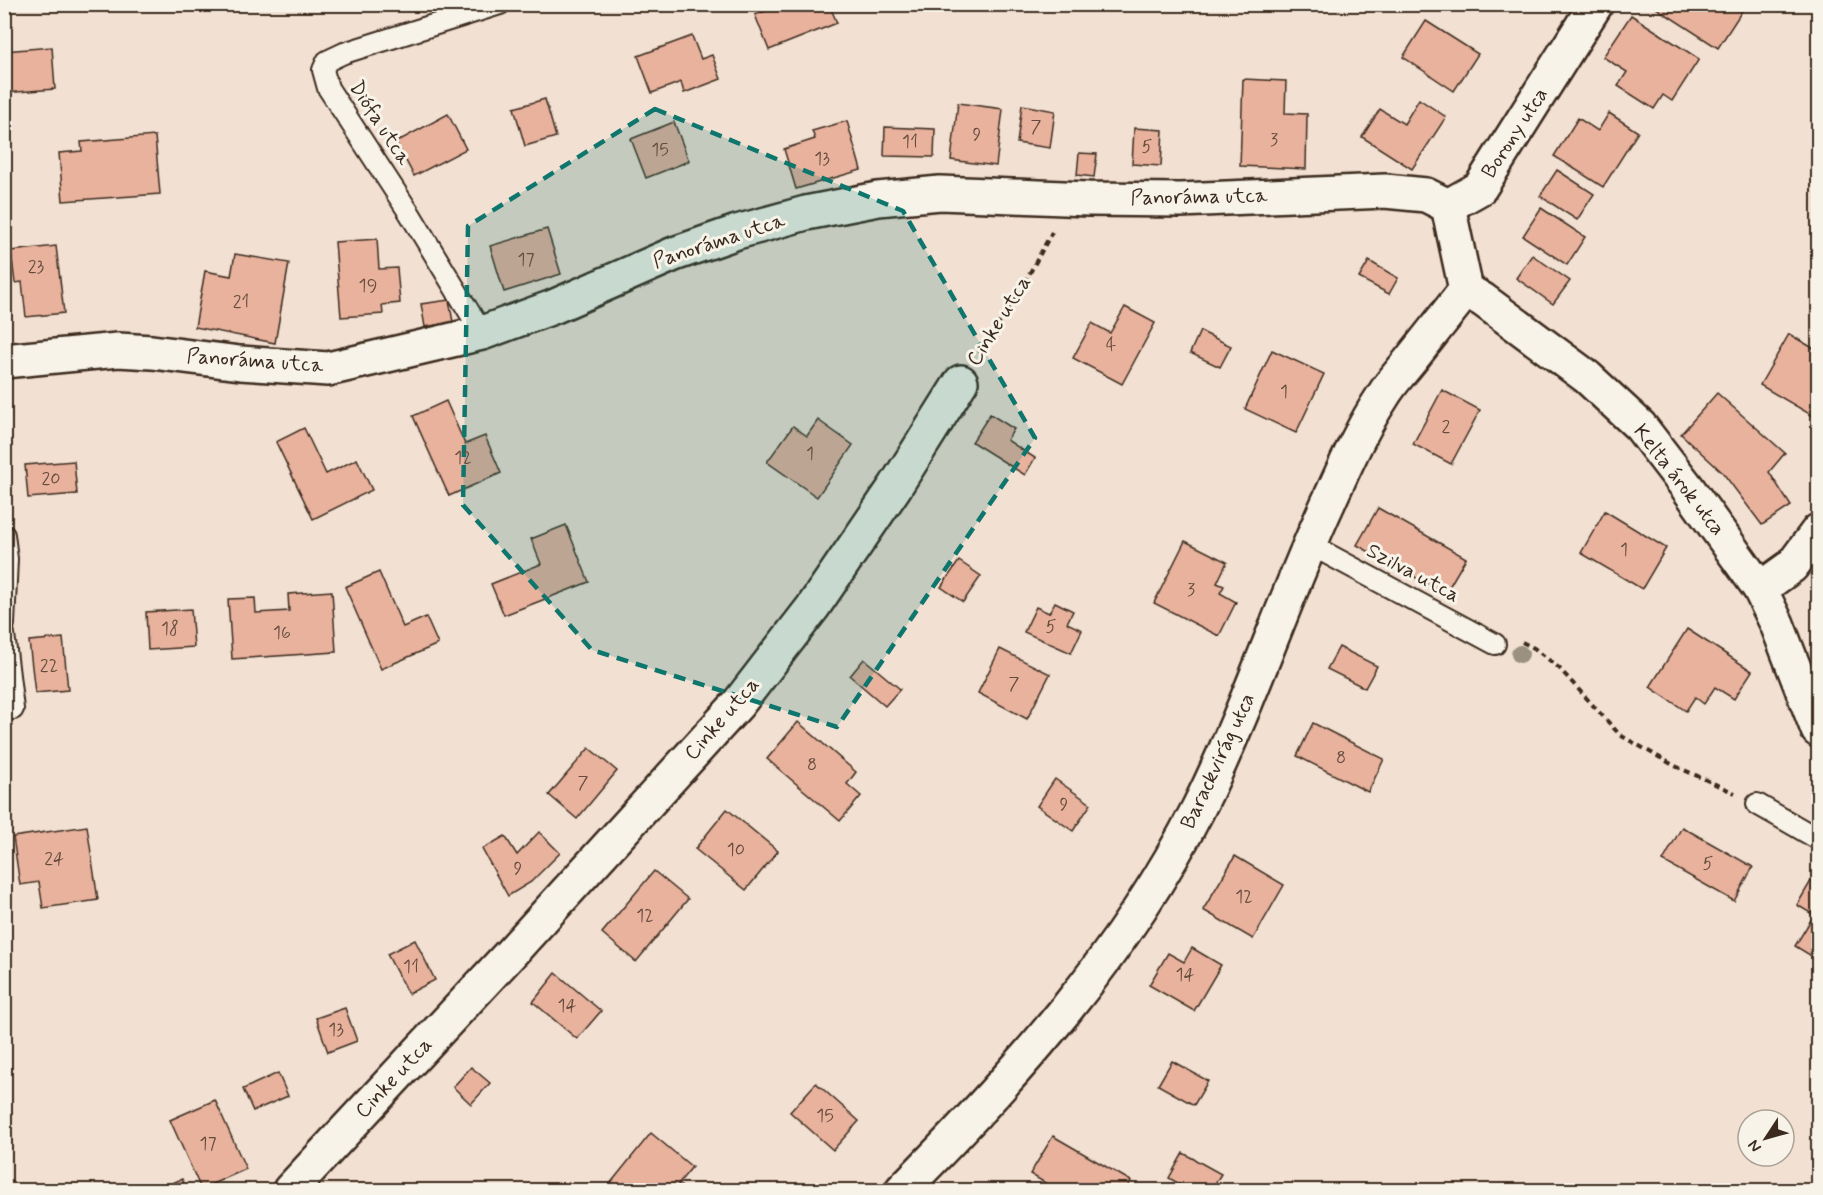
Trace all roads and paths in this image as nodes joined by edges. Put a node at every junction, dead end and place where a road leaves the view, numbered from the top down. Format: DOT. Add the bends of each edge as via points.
graph roads {
  1 [pos="500,4"];
  2 [pos="1596,4"];
  3 [pos="1088,199"];
  4 [pos="1448,206"];
  5 [pos="1466,290"];
  6 [pos="482,333"];
  7 [pos="4,361"];
  8 [pos="961,382"];
  9 [pos="1818,531"];
  10 [pos="4,535"];
  11 [pos="1309,544"];
  12 [pos="1761,589"];
  13 [pos="4,624"];
  14 [pos="4,634"];
  15 [pos="1495,644"];
  16 [pos="13,710"];
  17 [pos="1818,730"];
  18 [pos="1757,804"];
  19 [pos="1818,839"];
  20 [pos="290,1191"];
  21 [pos="902,1191"];
  1 -- 6 [label="lane, Diófa utca" via="344,53 327,61 323,70 328,88"];
  2 -- 4 [label="street, Borony utca" via="1480,188"];
  3 -- 4 [label="street, Panoráma utca" via="1180,200 1385,191 1426,195"];
  3 -- 6 [label="street, Panoráma utca" via="940,193 878,199 806,213 674,254"];
  3 -- 8 [label="path, Cinke utca" via="1056,226"];
  4 -- 5 [label="street"];
  5 -- 11 [label="street, Barackvirág utca" via="1383,396 1350,455"];
  5 -- 12 [label="street, Kelta árok utca" via="1587,377 1640,426"];
  6 -- 7 [label="street, Panoráma utca" via="328,369 118,350"];
  8 -- 20 [label="street, Cinke utca" via="813,607 738,704"];
  9 -- 12 [label="street" via="1792,566"];
  10 -- 13 [label="lane"];
  11 -- 15 [label="lane, Szilva utca"];
  11 -- 21 [label="street, Barackvirág utca" via="1231,741 1158,878 1061,1016"];
  12 -- 17 [label="street, Kelta árok utca"];
  14 -- 16 [label="lane"];
  15 -- 18 [label="path" via="1515,639 1534,648 1559,668 1620,735"];
  18 -- 19 [label="lane"];
}
